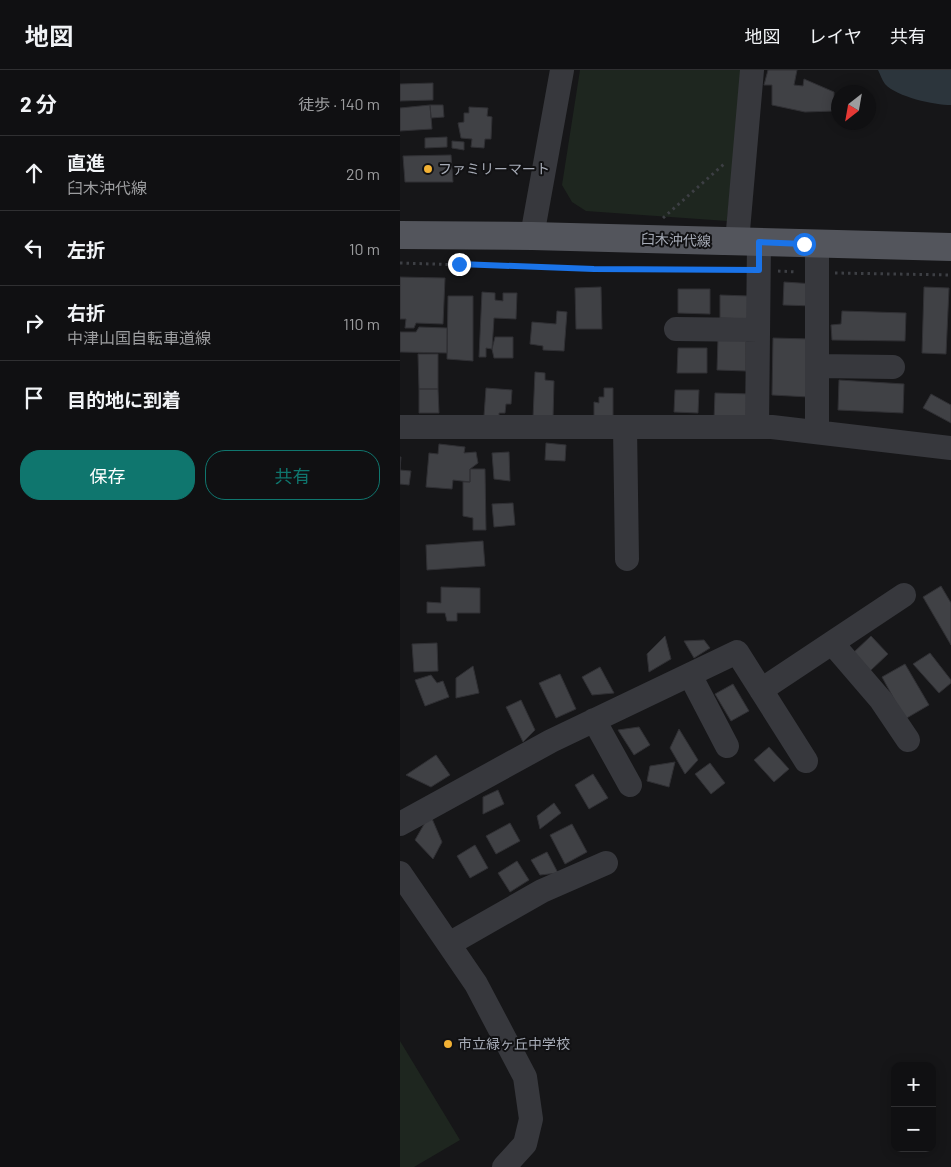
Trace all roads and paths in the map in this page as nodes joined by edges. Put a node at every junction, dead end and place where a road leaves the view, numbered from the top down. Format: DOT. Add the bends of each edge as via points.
graph roads {
  1 [pos="562,70"];
  2 [pos="752,70"];
  3 [pos="726,163"];
  4 [pos="661,220"];
  5 [pos="400,235"];
  6 [pos="532,236"];
  7 [pos="748,242"];
  8 [pos="818,244"];
  9 [pos="951,247"];
  10 [pos="400,263"];
  11 [pos="759,270"];
  12 [pos="818,272"];
  13 [pos="951,275"];
  14 [pos="676,329"];
  15 [pos="758,330"];
  16 [pos="818,366"];
  17 [pos="893,367"];
  18 [pos="400,427"];
  19 [pos="625,427"];
  20 [pos="757,427"];
  21 [pos="817,432"];
  22 [pos="951,448"];
  23 [pos="627,559"];
  24 [pos="904,595"];
  25 [pos="832,643"];
  26 [pos="690,675"];
  27 [pos="761,690"];
  28 [pos="594,720"];
  29 [pos="908,740"];
  30 [pos="727,746"];
  31 [pos="806,761"];
  32 [pos="630,784"];
  33 [pos="400,824"];
  34 [pos="606,863"];
  35 [pos="400,873"];
  36 [pos="449,944"];
  37 [pos="504,1167"];
  1 -- 6 [label="street"];
  2 -- 7 [label="street"];
  3 -- 4 [label="path"];
  5 -- 6 [label="main road, 臼木沖代線"];
  6 -- 7 [label="main road, 臼木沖代線"];
  7 -- 8 [label="main road, 臼木沖代線"];
  7 -- 11 [label="street"];
  8 -- 9 [label="main road, 臼木沖代線"];
  8 -- 12 [label="street"];
  10 -- 11 [label="path"];
  11 -- 12 [label="path"];
  11 -- 15 [label="street"];
  12 -- 13 [label="path"];
  12 -- 16 [label="street"];
  14 -- 15 [label="street"];
  15 -- 20 [label="street"];
  16 -- 17 [label="street"];
  16 -- 21 [label="street"];
  18 -- 19 [label="street"];
  19 -- 20 [label="street"];
  19 -- 23 [label="street"];
  20 -- 21 [label="street"];
  21 -- 22 [label="street"];
  24 -- 25 [label="street"];
  25 -- 27 [label="street"];
  25 -- 29 [label="street" via="881,700"];
  26 -- 27 [label="street" via="737,652"];
  26 -- 28 [label="street"];
  26 -- 30 [label="street"];
  27 -- 31 [label="street"];
  28 -- 32 [label="street"];
  28 -- 33 [label="street"];
  34 -- 36 [label="street" via="542,891"];
  35 -- 36 [label="street"];
  36 -- 37 [label="street" via="476,984 525,1077 531,1119 525,1144"];
}
